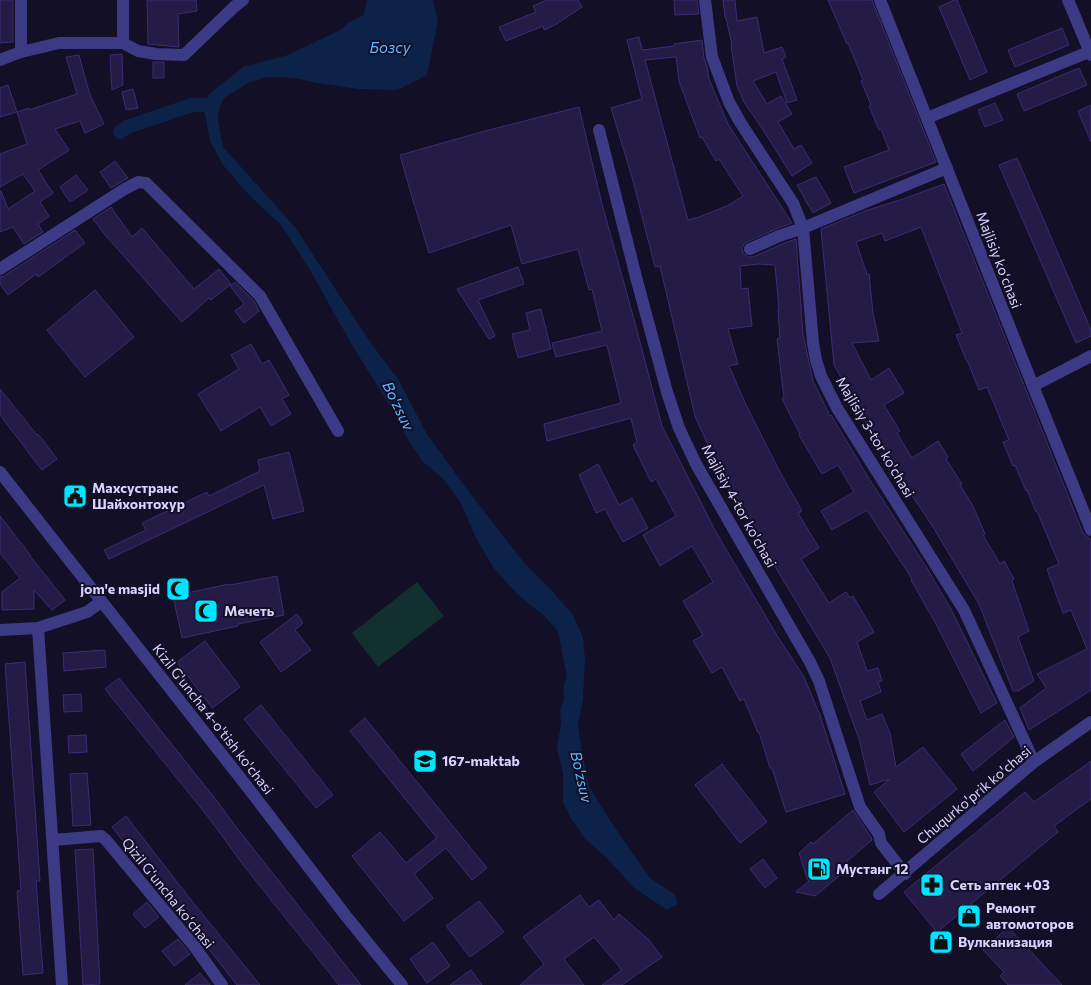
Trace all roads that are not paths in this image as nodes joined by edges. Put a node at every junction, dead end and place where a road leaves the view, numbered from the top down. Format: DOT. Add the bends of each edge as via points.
graph roads {
  1 [pos="21,0"];
  2 [pos="123,0"];
  3 [pos="244,0"];
  4 [pos="705,0"];
  5 [pos="880,0"];
  6 [pos="1068,0"];
  7 [pos="124,43"];
  8 [pos="21,52"];
  9 [pos="1091,53"];
  10 [pos="0,60"];
  11 [pos="927,118"];
  12 [pos="599,130"];
  13 [pos="947,168"];
  14 [pos="804,228"];
  15 [pos="750,249"];
  16 [pos="0,269"];
  17 [pos="1091,356"];
  18 [pos="1033,386"];
  19 [pos="338,431"];
  20 [pos="0,472"];
  21 [pos="1091,530"];
  22 [pos="101,602"];
  23 [pos="38,628"];
  24 [pos="0,630"];
  25 [pos="1091,722"];
  26 [pos="1034,762"];
  27 [pos="53,840"];
  28 [pos="905,874"];
  29 [pos="880,894"];
  30 [pos="62,985"];
  31 [pos="222,985"];
  32 [pos="402,985"];
  1 -- 8 [label="street"];
  2 -- 7 [label="street"];
  3 -- 7 [label="street" via="184,55 138,51"];
  4 -- 14 [label="street, Majlisiy 3-tor ko'chasi" via="712,57 729,102 793,203"];
  5 -- 11 [label="street, Majlisiy koʻchasi"];
  6 -- 9 [label="street"];
  7 -- 8 [label="street" via="59,43"];
  8 -- 10 [label="street"];
  9 -- 11 [label="street"];
  11 -- 13 [label="street, Majlisiy koʻchasi"];
  12 -- 28 [label="street, Majlisiy 4-tor ko'chasi" via="638,287 679,428 696,464 810,662 860,807 879,834 881,843"];
  13 -- 14 [label="street"];
  13 -- 18 [label="street, Majlisiy koʻchasi"];
  14 -- 15 [label="street"];
  14 -- 26 [label="street, Majlisiy 3-tor ko'chasi" via="814,343 821,376 964,610"];
  16 -- 19 [label="street" via="123,190 138,182 146,183 260,296"];
  17 -- 18 [label="street"];
  18 -- 21 [label="street, Majlisiy koʻchasi"];
  20 -- 22 [label="street, Kizil G'uncha 4-o'tish ko'chasi"];
  22 -- 23 [label="street" via="87,612"];
  22 -- 32 [label="street, Kizil G'uncha 4-o'tish ko'chasi"];
  23 -- 24 [label="street"];
  23 -- 27 [label="street"];
  25 -- 26 [label="street, Chuqurko'prik ko'chasi"];
  26 -- 28 [label="street, Chuqurko'prik ko'chasi"];
  27 -- 30 [label="street"];
  27 -- 31 [label="street, Qizil Gʻuncha koʻchasi" via="101,836 106,840"];
  28 -- 29 [label="street, Chuqurko'prik ko'chasi"];
}
